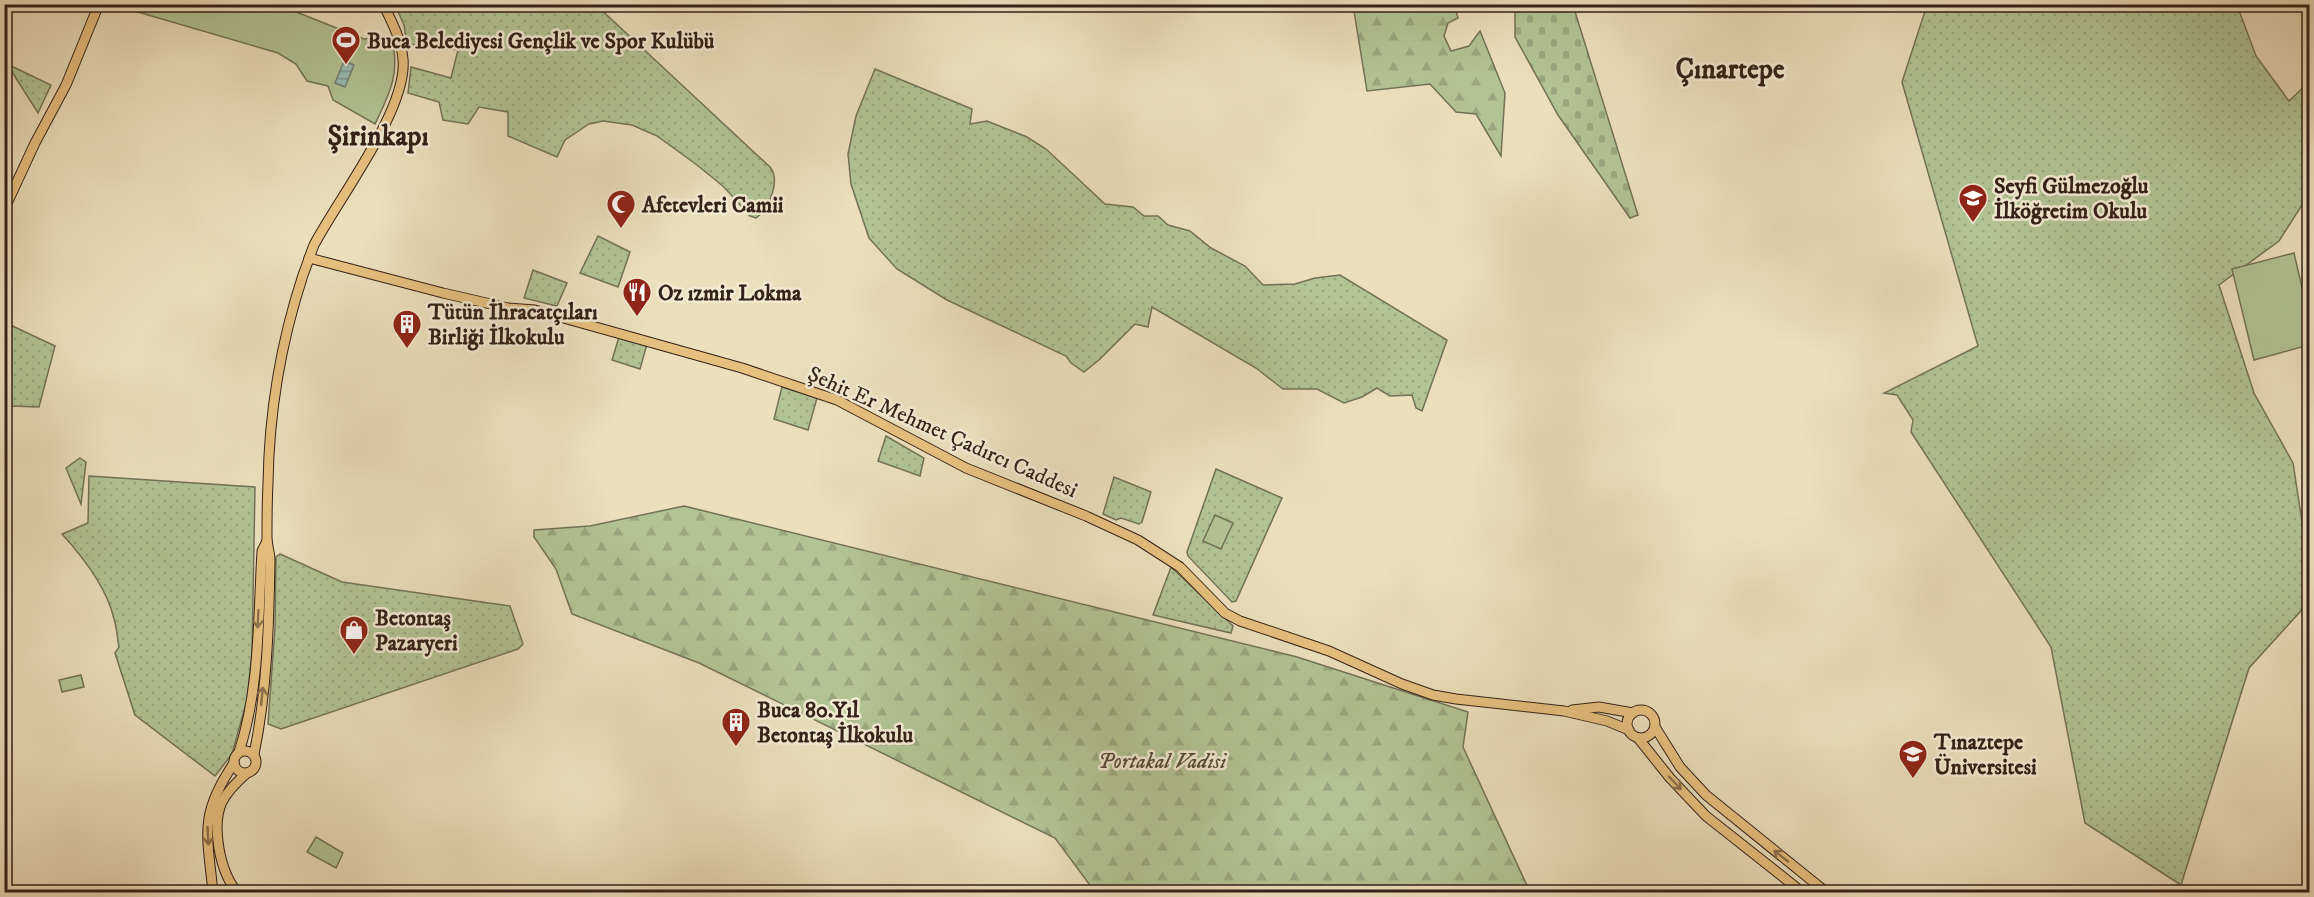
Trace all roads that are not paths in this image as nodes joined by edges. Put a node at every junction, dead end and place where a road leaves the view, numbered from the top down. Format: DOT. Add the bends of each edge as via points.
graph roads {
  1 [pos="99,4"];
  2 [pos="383,4"];
  3 [pos="4,210"];
  4 [pos="309,258"];
  5 [pos="267,540"];
  6 [pos="1564,711"];
  7 [pos="1633,713"];
  8 [pos="1655,728"];
  9 [pos="1629,730"];
  10 [pos="1638,738"];
  11 [pos="239,752"];
  12 [pos="254,754"];
  13 [pos="234,763"];
  14 [pos="247,773"];
  15 [pos="213,892"];
  16 [pos="225,892"];
  17 [pos="232,892"];
  18 [pos="237,892"];
  19 [pos="1802,892"];
  20 [pos="1826,892"];
  1 -- 3 [label="main road" via="66,85"];
  2 -- 4 [label="main road" via="394,24 403,61 399,93"];
  4 -- 5 [label="main road" via="281,352 270,428"];
  4 -- 6 [label="main road, Şehit Er Mehmet Çadırcı Caddesi" via="508,308 535,310 824,395 966,468 1138,540 1180,567 1226,613 1240,621 1329,651 1433,695"];
  5 -- 11 [label="main road, one-way" via="262,551 252,700"];
  12 -- 5 [label="main road, one-way" via="267,633"];
  6 -- 7 [label="main road, Şehit Er Mehmet Çadırcı Caddesi" via="1599,707"];
  6 -- 9 [label="main road, Şehit Er Mehmet Çadırcı Caddesi"];
  7 -- 8 [label="main road" via="1650,714"];
  7 -- 9 [label="main road" via="1628,721"];
  8 -- 10 [label="main road" via="1650,735"];
  20 -- 8 [label="main road, one-way" via="1706,795 1680,767"];
  9 -- 10 [label="main road"];
  10 -- 19 [label="main road, one-way" via="1706,816"];
  11 -- 12 [label="main road"];
  11 -- 13 [label="main road"];
  12 -- 14 [label="main road" via="256,766"];
  13 -- 14 [label="main road" via="240,772"];
  13 -- 15 [label="main road, one-way" via="208,814"];
  14 -- 18 [label="main road" via="229,791 218,814 225,868"];
  16 -- 17 [label="main road"];
}
